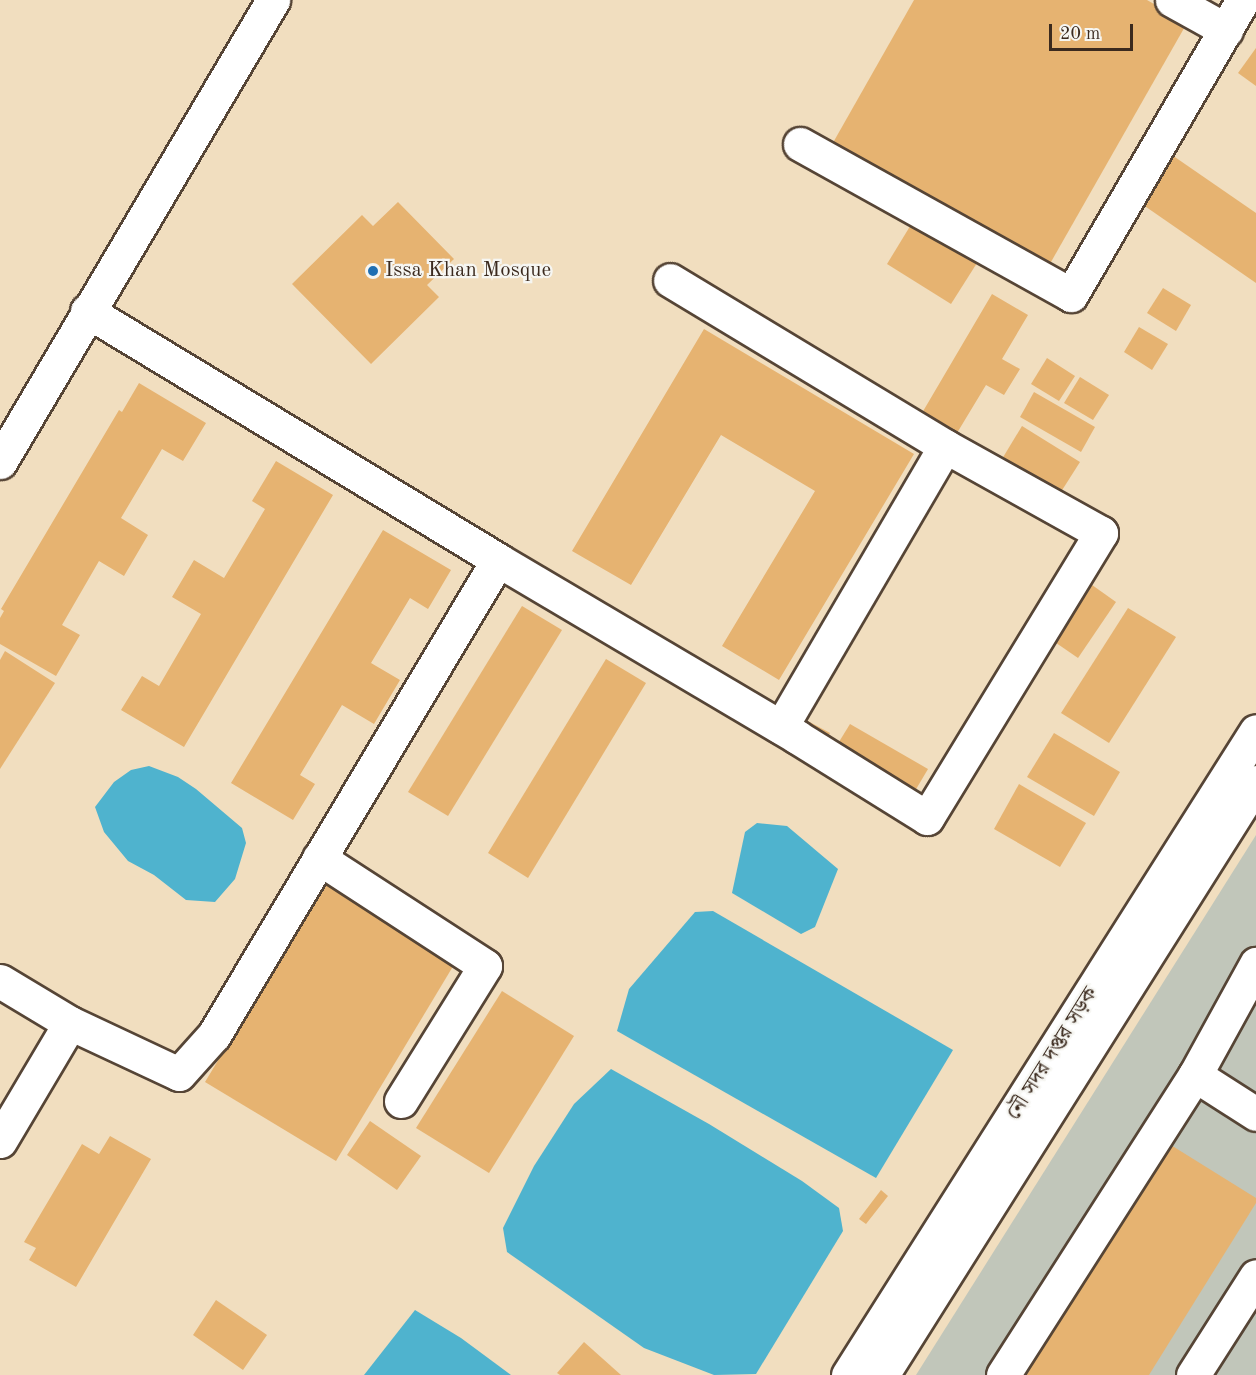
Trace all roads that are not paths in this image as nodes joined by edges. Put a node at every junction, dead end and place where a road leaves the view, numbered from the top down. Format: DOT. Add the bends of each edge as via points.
graph roads {
  1 [pos="273,0"];
  2 [pos="1172,0"];
  3 [pos="1243,0"];
  4 [pos="1226,30"];
  5 [pos="800,144"];
  6 [pos="670,280"];
  7 [pos="87,311"];
  8 [pos="945,446"];
  9 [pos="2,455"];
  10 [pos="498,560"];
  11 [pos="781,727"];
  12 [pos="1256,731"];
  13 [pos="1256,782"];
  14 [pos="319,858"];
  15 [pos="1256,964"];
  16 [pos="0,981"];
  17 [pos="70,1023"];
  18 [pos="1196,1075"];
  19 [pos="401,1101"];
  20 [pos="1256,1114"];
  21 [pos="0,1140"];
  22 [pos="1256,1276"];
  23 [pos="848,1375"];
  24 [pos="882,1375"];
  25 [pos="1003,1375"];
  26 [pos="1193,1375"];
  1 -- 7 [label="main road"];
  2 -- 4 [label="main road"];
  3 -- 4 [label="main road"];
  4 -- 5 [label="main road" via="1071,295"];
  6 -- 8 [label="main road"];
  7 -- 9 [label="main road"];
  7 -- 10 [label="main road"];
  8 -- 11 [label="main road"];
  8 -- 11 [label="main road" via="1101,533 927,818"];
  10 -- 11 [label="main road"];
  10 -- 14 [label="main road"];
  12 -- 23 [label="main road, নৌ সদর দপ্তর সড়ক"];
  13 -- 24 [label="main road, নৌ সদর দপ্তর সড়ক"];
  14 -- 17 [label="main road" via="214,1035 179,1074"];
  14 -- 19 [label="main road" via="485,966"];
  15 -- 18 [label="main road"];
  16 -- 17 [label="main road"];
  17 -- 21 [label="main road"];
  18 -- 20 [label="main road"];
  18 -- 25 [label="main road"];
  22 -- 26 [label="main road"];
}
